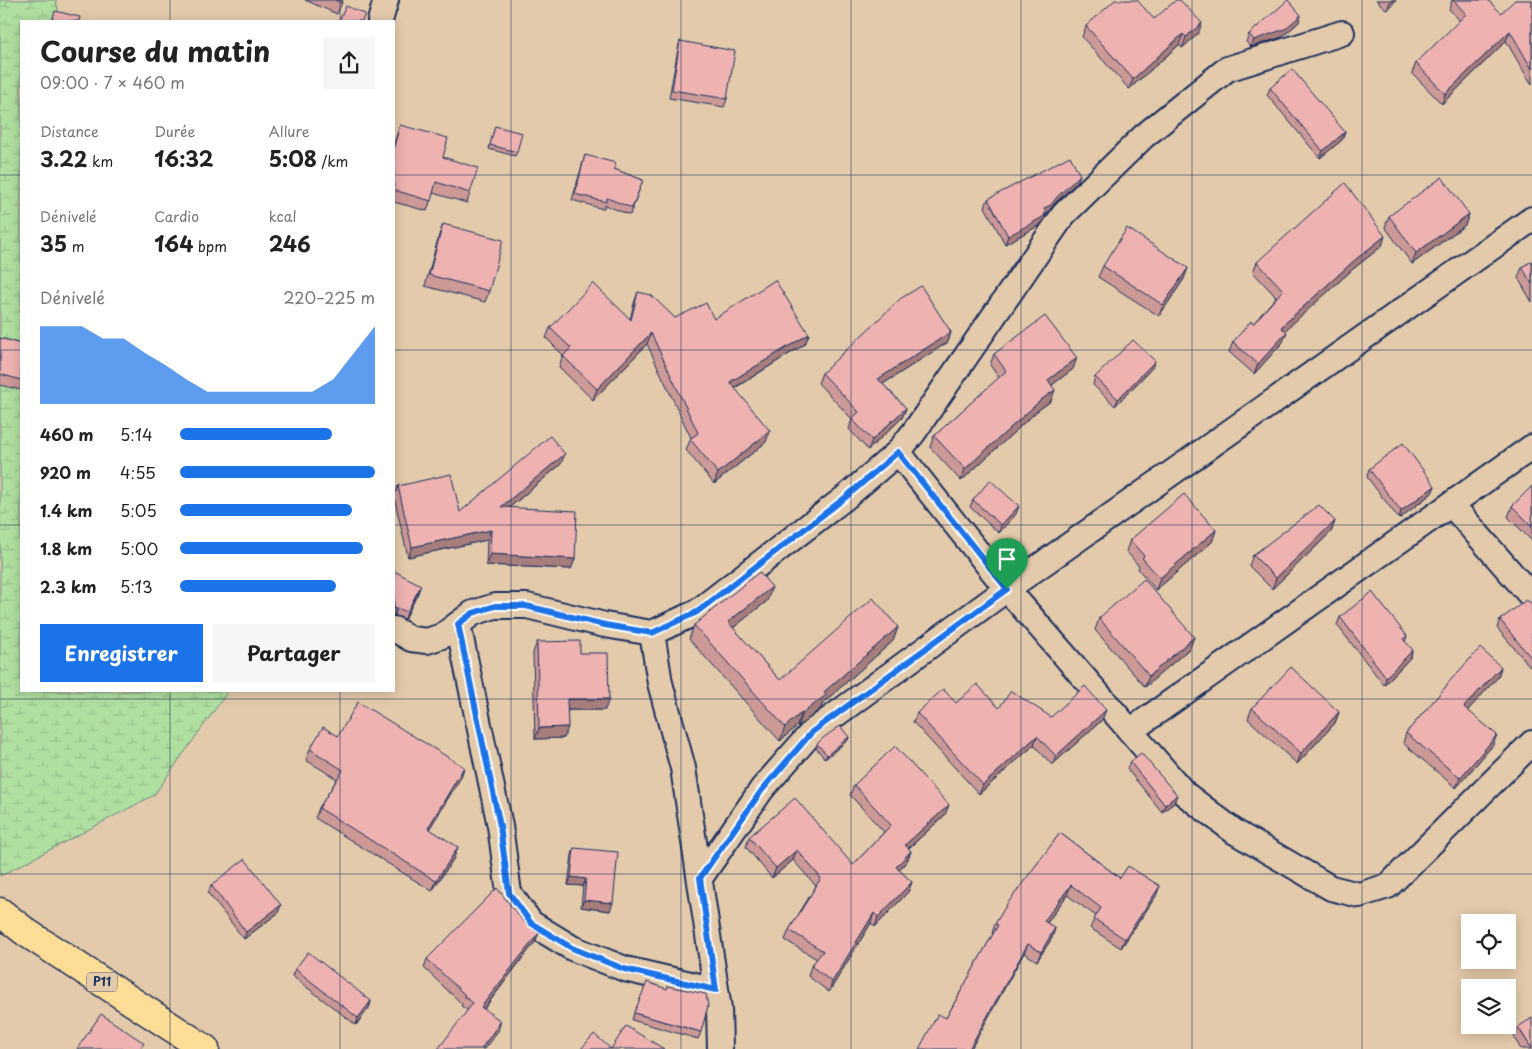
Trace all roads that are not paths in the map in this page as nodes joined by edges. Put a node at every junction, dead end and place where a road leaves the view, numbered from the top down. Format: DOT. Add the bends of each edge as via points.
graph roads {
  1 [pos="386,0"];
  2 [pos="380,20"];
  3 [pos="1342,33"];
  4 [pos="1532,219"];
  5 [pos="1532,447"];
  6 [pos="898,452"];
  7 [pos="1451,504"];
  8 [pos="1007,589"];
  9 [pos="1532,597"];
  10 [pos="458,624"];
  11 [pos="395,630"];
  12 [pos="652,633"];
  13 [pos="1130,731"];
  14 [pos="1532,743"];
  15 [pos="700,878"];
  16 [pos="0,912"];
  17 [pos="716,990"];
  18 [pos="205,1049"];
  19 [pos="720,1049"];
  1 -- 2 [label="street"];
  3 -- 6 [label="street" via="1227,68 1144,136 1064,214"];
  4 -- 8 [label="street"];
  5 -- 7 [label="street"];
  6 -- 8 [label="street"];
  6 -- 12 [label="street" via="846,497 697,612"];
  7 -- 9 [label="street"];
  7 -- 13 [label="street"];
  8 -- 13 [label="street"];
  8 -- 15 [label="street" via="812,732 762,790"];
  10 -- 11 [label="street" via="442,636 427,641 411,639"];
  10 -- 12 [label="street" via="473,613 495,606 526,606"];
  10 -- 17 [label="street" via="500,826 509,893 531,923 572,948 624,969"];
  12 -- 15 [label="street" via="660,683 683,768"];
  13 -- 14 [label="street" via="1185,794 1235,832 1331,888 1359,895 1388,886"];
  15 -- 17 [label="street"];
  16 -- 18 [label="main road, P11"];
  17 -- 19 [label="street"];
}
